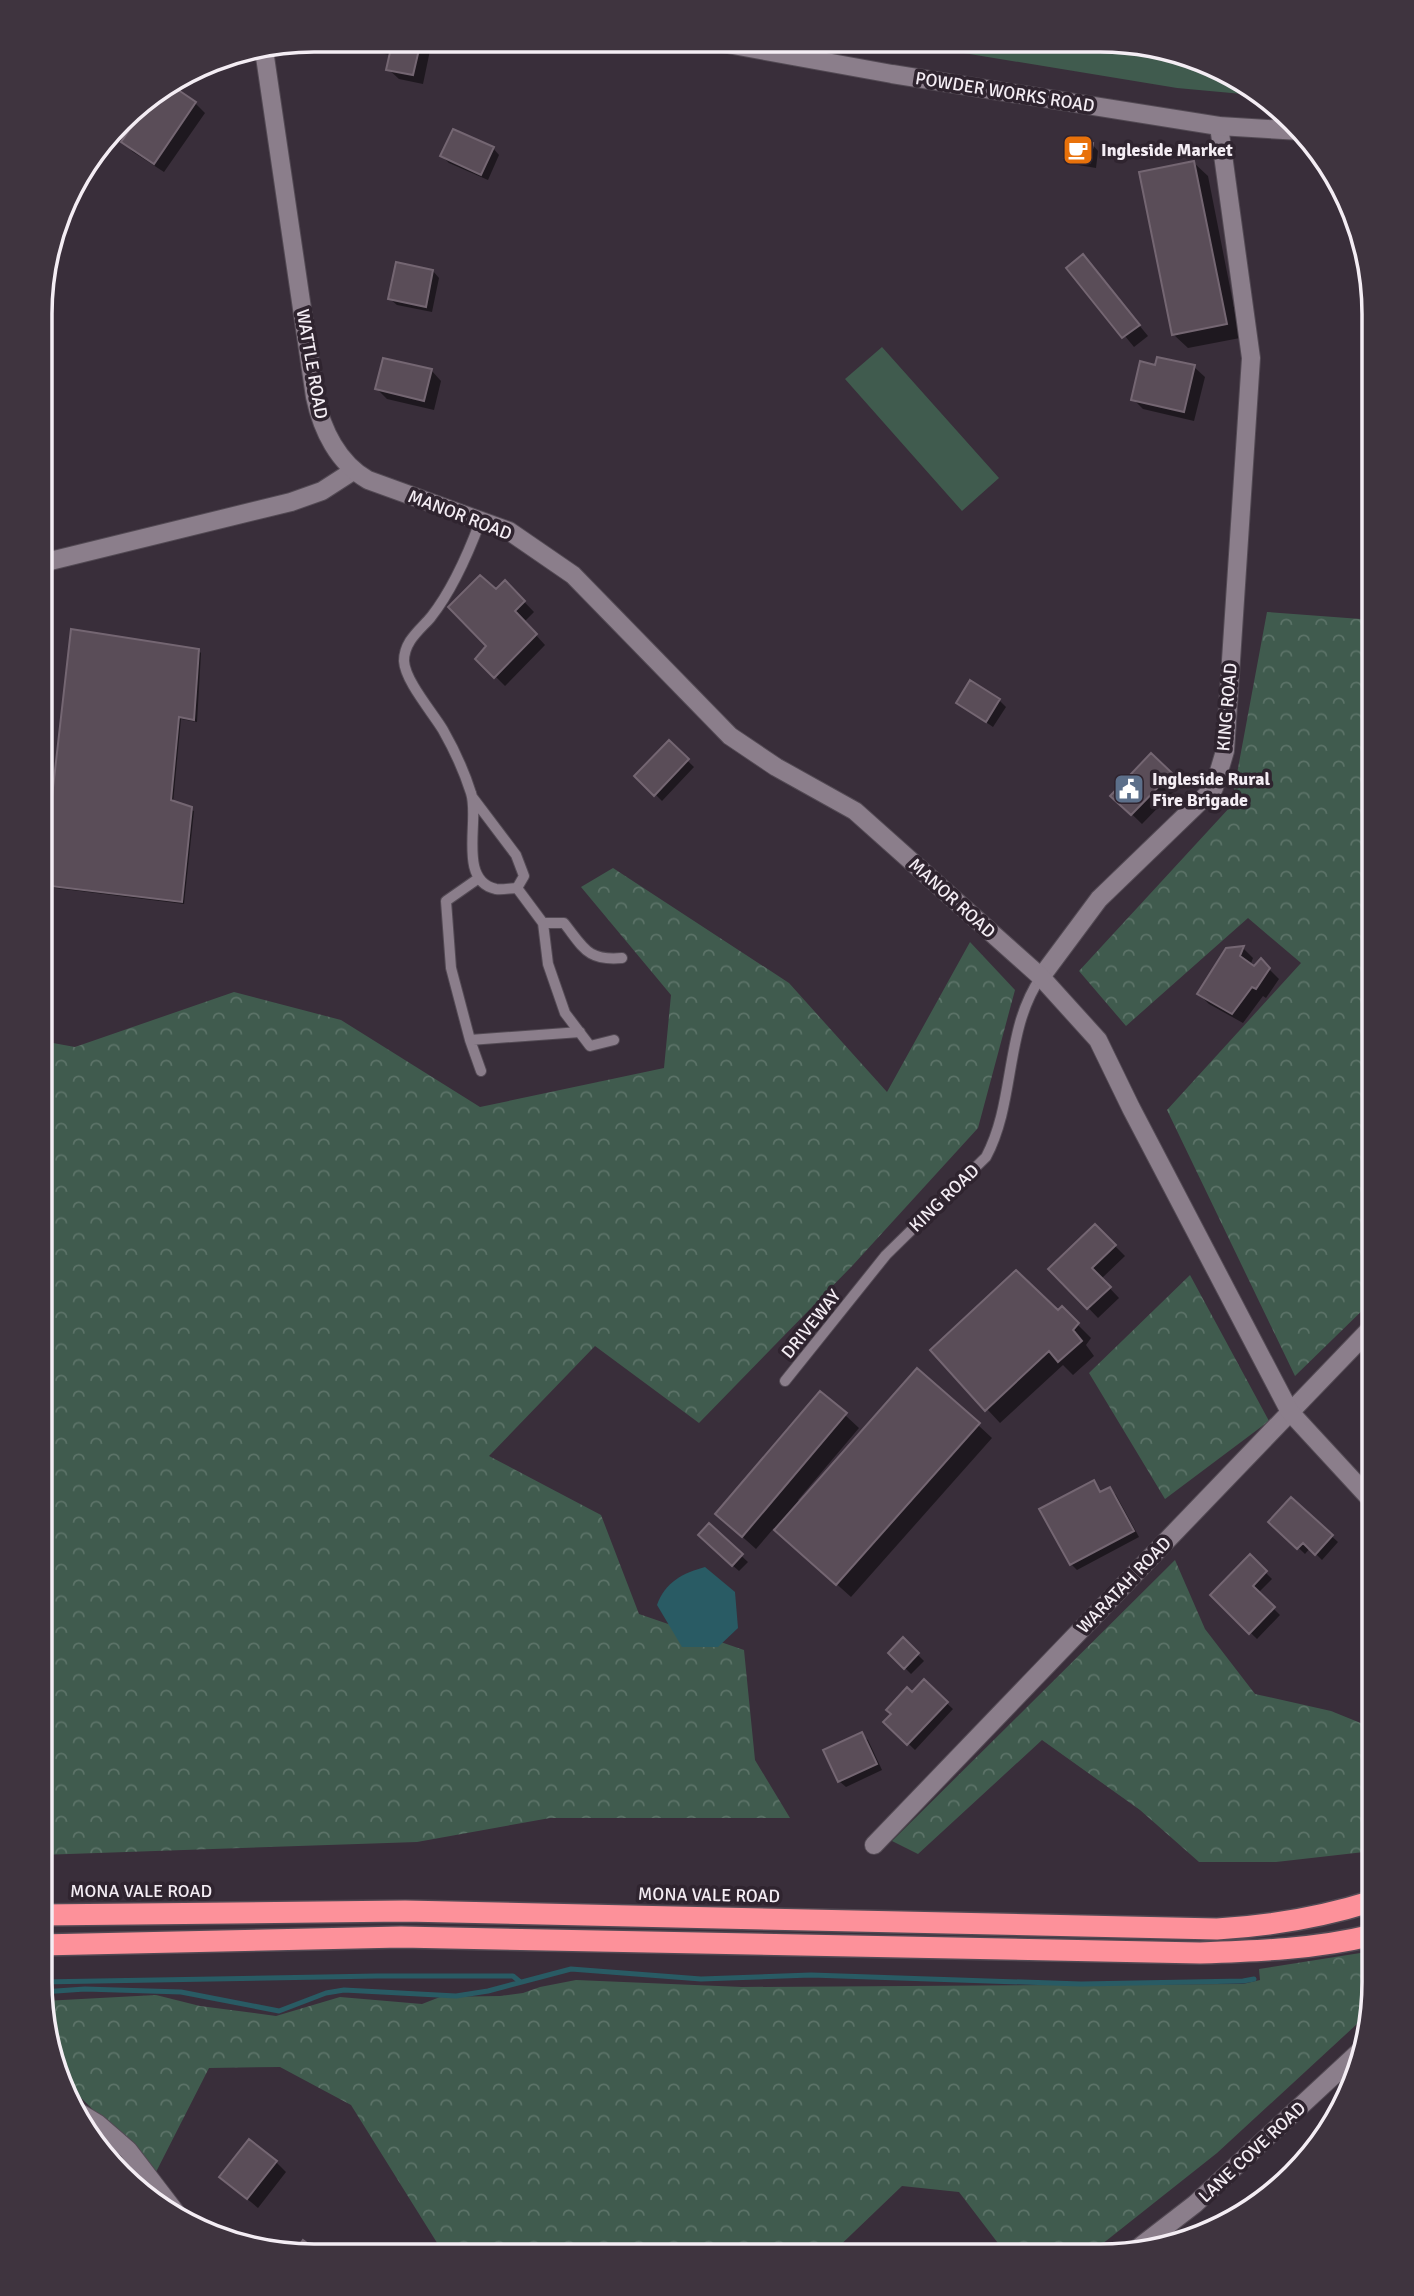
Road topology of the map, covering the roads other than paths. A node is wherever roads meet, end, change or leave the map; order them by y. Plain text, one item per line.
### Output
1 (771, 52) edge
2 (265, 58) edge
3 (1219, 126) junction
4 (1286, 130) edge
5 (353, 471) junction
6 (480, 522) junction
7 (52, 561) edge
8 (473, 798) junction
9 (480, 878) junction
10 (517, 888) junction
11 (543, 923) junction
12 (622, 958) dead end
13 (1041, 977) junction
14 (580, 1032) junction
15 (470, 1040) junction
16 (614, 1040) dead end
17 (481, 1071) dead end
18 (860, 1287) joint
19 (1362, 1337) edge
20 (785, 1381) dead end
21 (1290, 1412) junction
22 (1362, 1490) edge
23 (874, 1845) dead end
24 (1362, 1904) edge
25 (52, 1915) edge
26 (1362, 1937) edge
27 (52, 1945) edge
28 (1349, 2062) edge
29 (94, 2122) edge
30 (161, 2193) edge
31 (1151, 2238) edge

1 - 3 street, POWDER WORKS ROAD
2 - 5 street, WATTLE ROAD
3 - 4 street, POWDER WORKS ROAD
3 - 13 street, KING ROAD
5 - 6 street, MANOR ROAD
5 - 7 street
6 - 8 lane
6 - 13 street, MANOR ROAD
8 - 9 lane
8 - 10 lane
9 - 10 lane
9 - 15 lane
10 - 11 lane
11 - 12 lane
11 - 14 lane
13 - 18 lane, KING ROAD
13 - 21 street, MANOR ROAD
14 - 15 lane
14 - 16 lane
15 - 17 lane
18 - 20 lane, DRIVEWAY
19 - 21 street, WARATAH ROAD
21 - 22 street, MANOR ROAD
21 - 23 street, WARATAH ROAD
24 - 25 highway, MONA VALE ROAD
26 - 27 highway
28 - 31 street, LANE COVE ROAD
29 - 30 street

